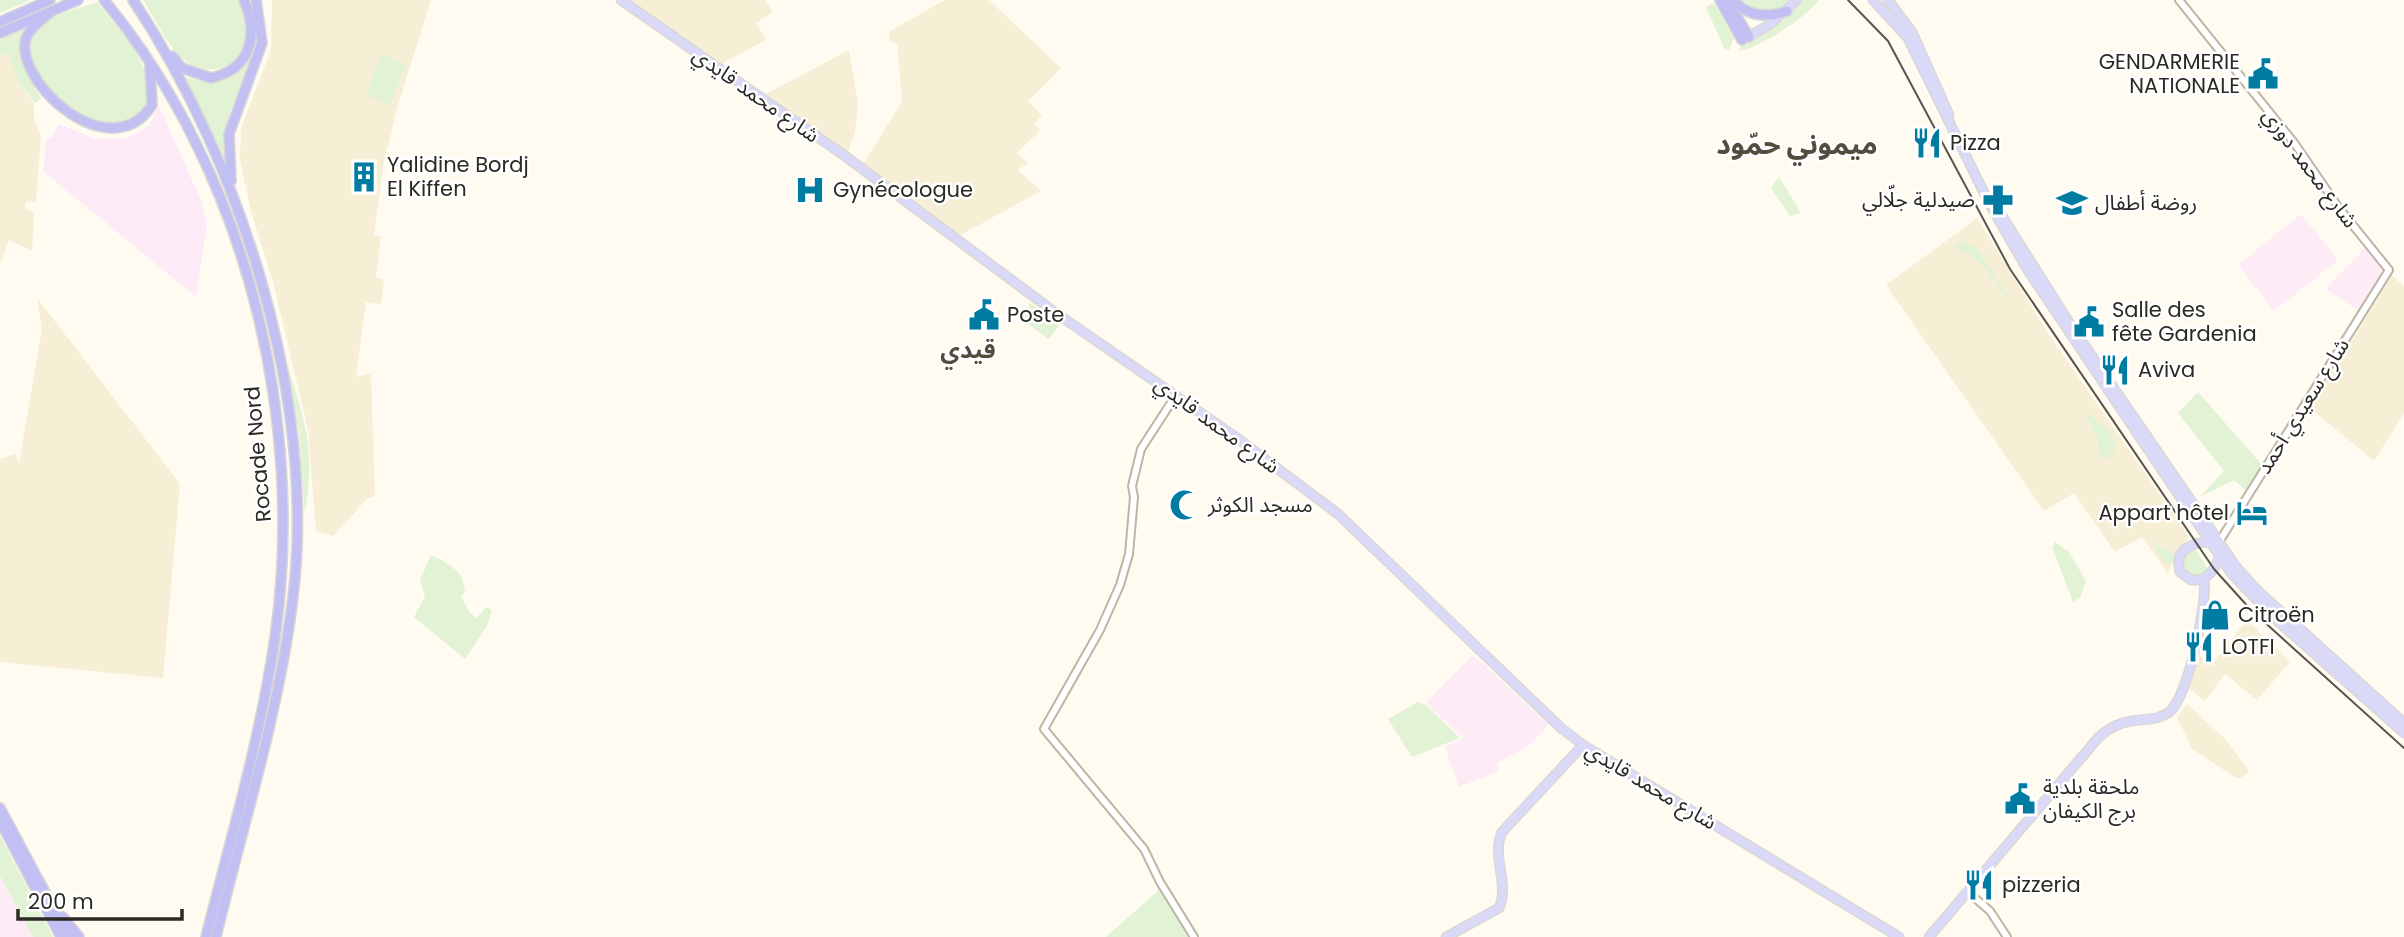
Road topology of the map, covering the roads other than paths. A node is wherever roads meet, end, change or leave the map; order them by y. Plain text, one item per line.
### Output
1 (50, 0) edge
2 (78, 0) edge
3 (104, 0) edge
4 (134, 0) edge
5 (244, 0) edge
6 (256, 0) edge
7 (621, 0) edge
8 (1720, 0) edge
9 (1727, 0) edge
10 (1733, 0) edge
11 (1797, 0) edge
12 (1873, 0) edge
13 (1888, 0) edge
14 (2179, 0) edge
15 (52, 11) junction
16 (1787, 11) junction
17 (3, 20) edge
18 (0, 33) edge
19 (1746, 38) junction
20 (159, 41) junction
21 (149, 62) junction
22 (232, 190) junction
23 (2389, 270) joint
24 (1176, 395) junction
25 (2201, 526) junction
26 (2193, 543) junction
27 (2217, 543) junction
28 (2220, 555) junction
29 (2213, 572) junction
30 (2231, 573) junction
31 (2204, 578) junction
32 (2194, 581) junction
33 (2204, 599) junction
34 (2404, 723) edge
35 (2404, 733) edge
36 (1583, 745) junction
37 (0, 808) edge
38 (0, 821) edge
39 (1968, 892) junction
40 (54, 909) junction
41 (61, 937) edge
42 (69, 937) edge
43 (79, 937) edge
44 (206, 937) edge
45 (216, 937) edge
46 (1194, 937) edge
47 (1446, 937) edge
48 (1899, 937) edge
49 (1929, 937) edge
50 (2007, 937) edge

1 - 17 highway
2 - 15 highway
3 - 21 highway, Rocade Nord
4 - 20 highway, Rocade Nord
5 - 20 highway
6 - 22 highway
7 - 24 main road, شارع محمد قايدي
8 - 19 highway
9 - 19 highway
10 - 16 highway
11 - 16 main road
12 - 25 main road
13 - 27 main road
14 - 23 street, شارع محمد دوزي
15 - 18 highway
15 - 21 highway
16 - 19 main road
20 - 22 highway, Rocade Nord
21 - 44 highway, Rocade Nord
22 - 45 highway, Rocade Nord
23 - 27 street, شارع سعيدي أحمد
24 - 36 main road, شارع محمد قايدي
24 - 46 street
25 - 26 main road
25 - 27 main road
26 - 27 main road
26 - 32 main road
27 - 28 main road
27 - 34 main road
28 - 29 main road
28 - 30 main road
29 - 30 main road
29 - 31 main road
30 - 35 main road
31 - 32 main road
31 - 33 main road
32 - 33 main road
33 - 39 main road
36 - 47 main road
36 - 48 main road, شارع محمد قايدي
37 - 40 highway
38 - 41 highway
39 - 49 main road
39 - 50 street
40 - 42 highway
40 - 43 highway

